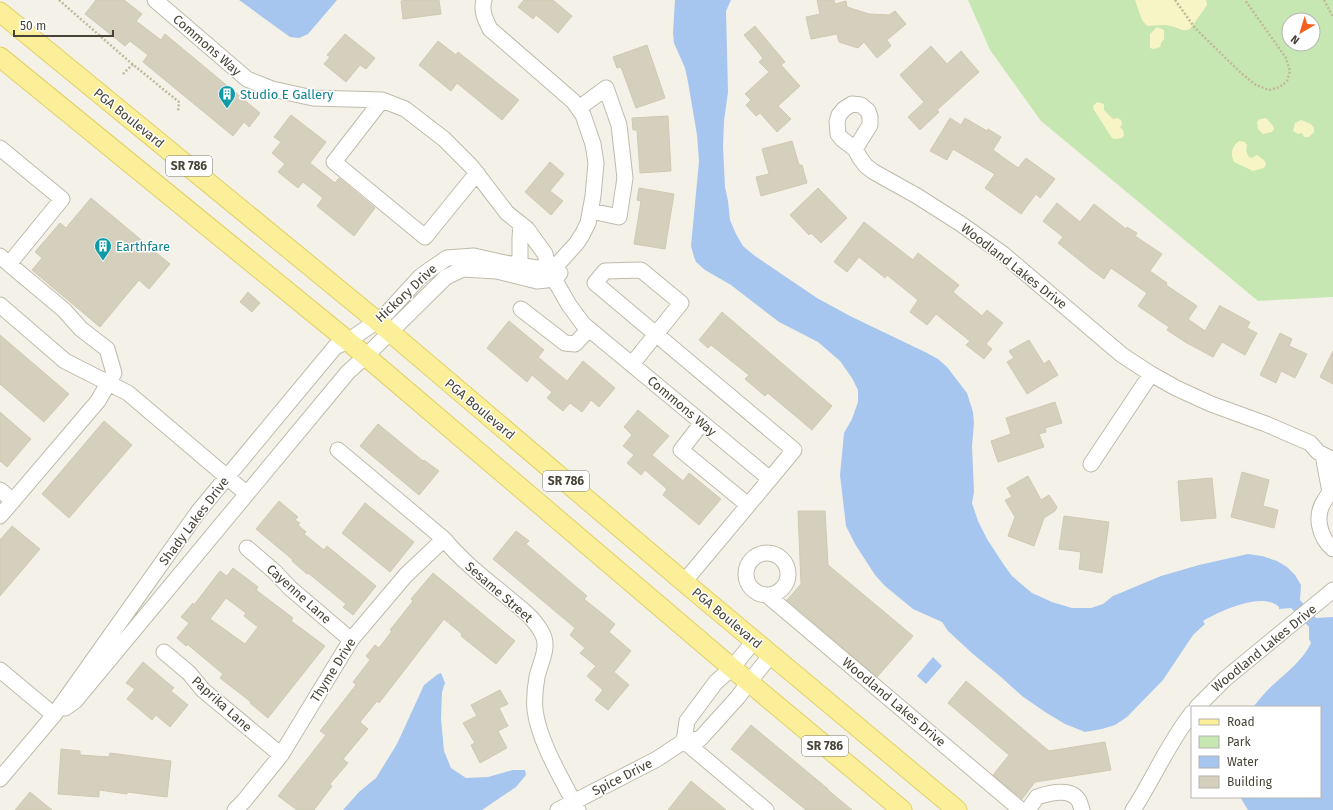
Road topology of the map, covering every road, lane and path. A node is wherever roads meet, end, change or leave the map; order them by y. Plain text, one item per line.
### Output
1 (59, 0) edge
2 (155, 0) edge
3 (484, 0) edge
4 (1174, 0) edge
5 (1245, 0) edge
6 (1324, 0) edge
7 (0, 12) edge
8 (1333, 17) edge
9 (0, 57) edge
10 (133, 64) junction
11 (123, 74) dead end
12 (382, 100) junction
13 (578, 108) junction
14 (178, 112) dead end
15 (0, 148) edge
16 (855, 149) dead end
17 (477, 173) junction
18 (590, 217) junction
19 (521, 224) junction
20 (4, 260) edge
21 (520, 271) junction
22 (552, 274) junction
23 (0, 305) edge
24 (521, 309) dead end
25 (384, 327) junction
26 (589, 329) junction
27 (656, 334) junction
28 (348, 340) junction
29 (366, 356) junction
30 (632, 364) junction
31 (1151, 374) junction
32 (108, 383) junction
33 (702, 423) junction
34 (338, 450) dead end
35 (1328, 458) edge
36 (1091, 464) dead end
37 (227, 476) junction
38 (770, 479) junction
39 (0, 490) edge
40 (1332, 491) edge
41 (247, 494) junction
42 (13, 501) junction
43 (748, 505) junction
44 (0, 516) edge
45 (444, 539) junction
46 (247, 548) dead end
47 (1333, 549) edge
48 (684, 582) junction
49 (1333, 590) edge
50 (768, 595) dead end
51 (351, 640) junction
52 (754, 641) junction
53 (164, 652) dead end
54 (771, 655) junction
55 (732, 668) junction
56 (0, 670) edge
57 (748, 682) junction
58 (1198, 706) edge
59 (1191, 714) edge
60 (54, 715) junction
61 (684, 741) junction
62 (281, 755) junction
63 (0, 779) edge
64 (576, 806) edge
65 (245, 807) edge
66 (558, 810) edge
67 (766, 810) edge
68 (902, 810) edge
69 (957, 810) edge
70 (1021, 810) edge
71 (1028, 810) edge
72 (1082, 810) edge
73 (1134, 810) edge

1 - 10 path
2 - 12 street, Commons Way
3 - 13 street
4 - 5 path
6 - 8 path
7 - 25 main road, PGA Boulevard / SR 786
9 - 28 main road, SR 786
10 - 11 path
10 - 14 path
12 - 17 street, Commons Way
12 - 17 street
13 - 18 street
13 - 18 street
15 - 20 street
16 - 31 street, Woodland Lakes Drive
17 - 19 street, Commons Way
18 - 22 street
19 - 21 street
19 - 22 street, Commons Way
20 - 32 street
21 - 22 street, Hickory Drive
21 - 25 street, Hickory Drive
22 - 26 street, Commons Way
23 - 32 street
24 - 26 street
25 - 28 street, Hickory Drive
25 - 29 street, Hickory Drive
25 - 48 main road, PGA Boulevard / SR 786
26 - 30 street, Commons Way
27 - 27 street
27 - 30 street
27 - 38 street
28 - 29 main road, SR 786
28 - 37 street, Shady Lakes Drive
29 - 41 street, Shady Lakes Drive
29 - 55 main road, SR 786
30 - 33 street, Commons Way
31 - 35 street, Woodland Lakes Drive
31 - 36 street
32 - 37 street
32 - 42 street
33 - 38 street, Commons Way
33 - 43 street
34 - 45 street, Sesame Street
35 - 40 street, Woodland Lakes Drive
37 - 41 street
37 - 60 street, Shady Lakes Drive
38 - 43 street
39 - 42 street
40 - 47 street, Woodland Lakes Drive
41 - 60 street, Shady Lakes Drive
42 - 44 street
43 - 48 street
45 - 51 street, Thyme Drive
45 - 64 street, Sesame Street
46 - 51 street, Cayenne Lane
48 - 52 main road, PGA Boulevard / SR 786
49 - 58 street, Woodland Lakes Drive
50 - 70 street, Woodland Lakes Drive
51 - 62 street, Thyme Drive
52 - 54 main road, PGA Boulevard / SR 786
52 - 55 street
53 - 62 street, Paprika Lane
54 - 57 street, Spice Drive
54 - 69 main road, PGA Boulevard / SR 786
55 - 57 main road, SR 786
55 - 61 street
56 - 60 street
57 - 61 street, Spice Drive
57 - 68 main road, SR 786
59 - 73 street
60 - 63 street, Shady Lakes Drive
61 - 64 street, Spice Drive
61 - 67 street
62 - 65 street, Thyme Drive
64 - 66 street, Spice Drive
71 - 72 street

